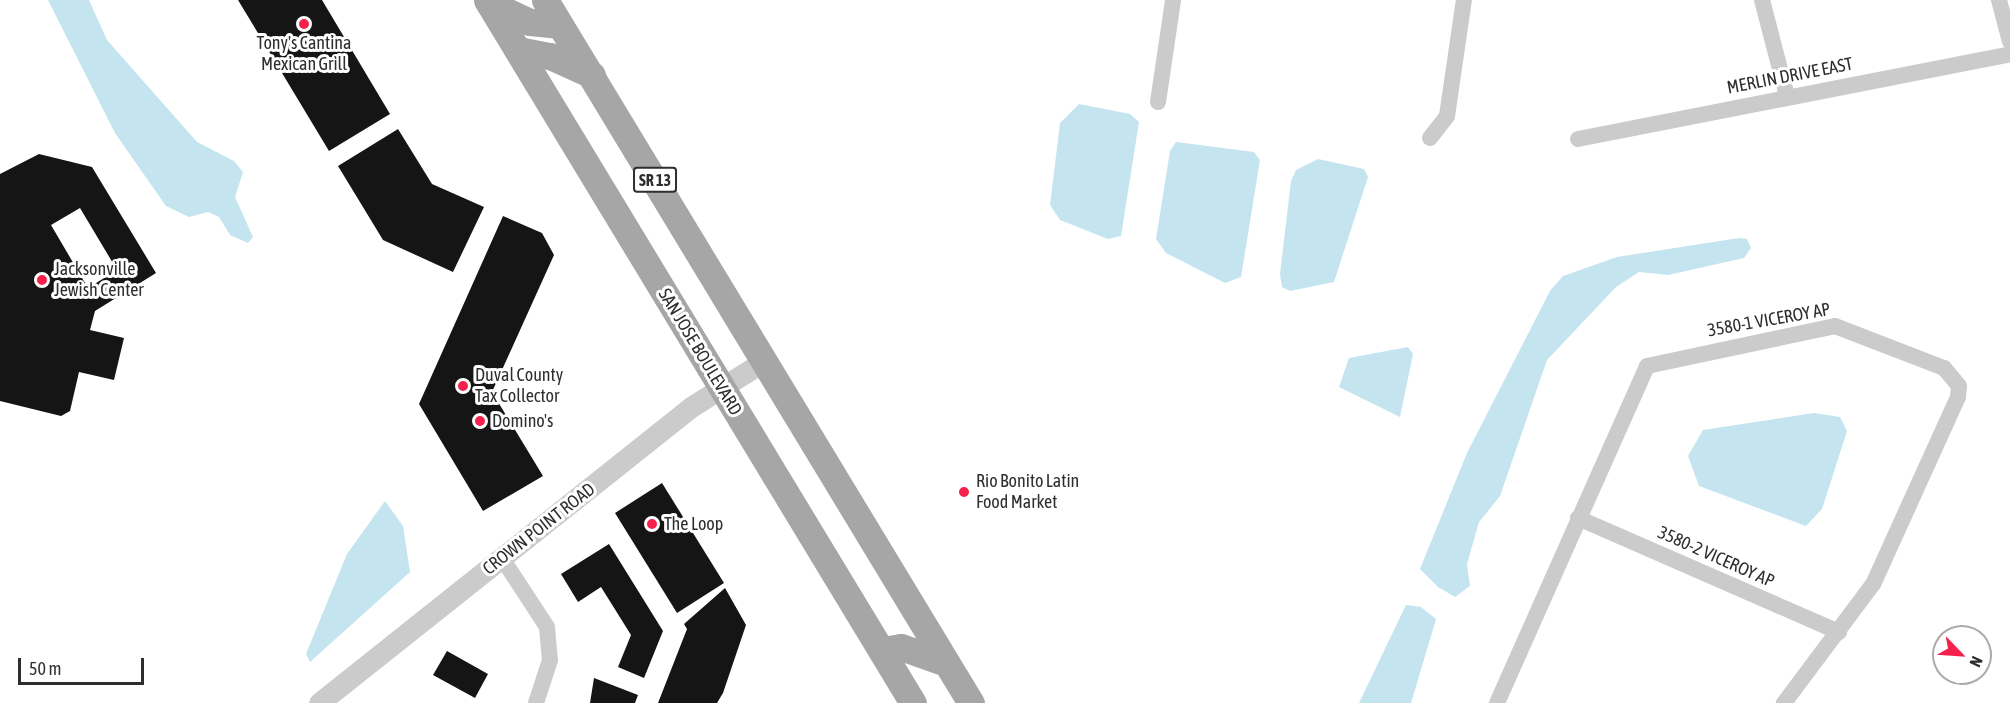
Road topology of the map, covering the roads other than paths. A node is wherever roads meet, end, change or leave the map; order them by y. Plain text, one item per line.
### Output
1 (545, 0) edge
2 (1173, 0) edge
3 (1464, 0) edge
4 (1762, 0) edge
5 (2000, 0) edge
6 (488, 2) edge
7 (560, 25) junction
8 (2010, 42) edge
9 (518, 50) junction
10 (2010, 54) edge
11 (592, 75) junction
12 (1787, 96) junction
13 (1158, 102) dead end
14 (1430, 138) dead end
15 (1578, 139) dead end
16 (764, 361) junction
17 (722, 388) junction
18 (1578, 518) junction
19 (502, 558) junction
20 (1839, 632) junction
21 (882, 650) junction
22 (946, 663) junction
23 (319, 703) edge
24 (536, 703) edge
25 (913, 703) edge
26 (971, 703) edge
27 (1497, 703) edge
28 (1784, 703) edge

1 - 7 main road, SR 13
2 - 13 street
3 - 14 street
4 - 12 street
5 - 8 street
6 - 7 main road
6 - 9 main road, SAN JOSE BOULEVARD / SR 13
7 - 11 main road, SR 13
9 - 11 main road
9 - 17 main road, SAN JOSE BOULEVARD / SR 13
10 - 12 street, MERLIN DRIVE EAST
11 - 16 main road, SR 13
12 - 15 street, MERLIN DRIVE EAST
16 - 17 street, CROWN POINT ROAD
16 - 22 main road, SR 13
17 - 19 street, CROWN POINT ROAD
17 - 21 main road, SAN JOSE BOULEVARD / SR 13
18 - 20 street, 3580-2 VICEROY AP
18 - 20 street, 3580-1 VICEROY AP
18 - 27 street, 3580-1 VICEROY AP
19 - 23 street, CROWN POINT ROAD
19 - 24 street
20 - 28 street, 3580-1 VICEROY AP
21 - 22 main road
21 - 25 main road, SAN JOSE BOULEVARD / SR 13
22 - 26 main road, SR 13

